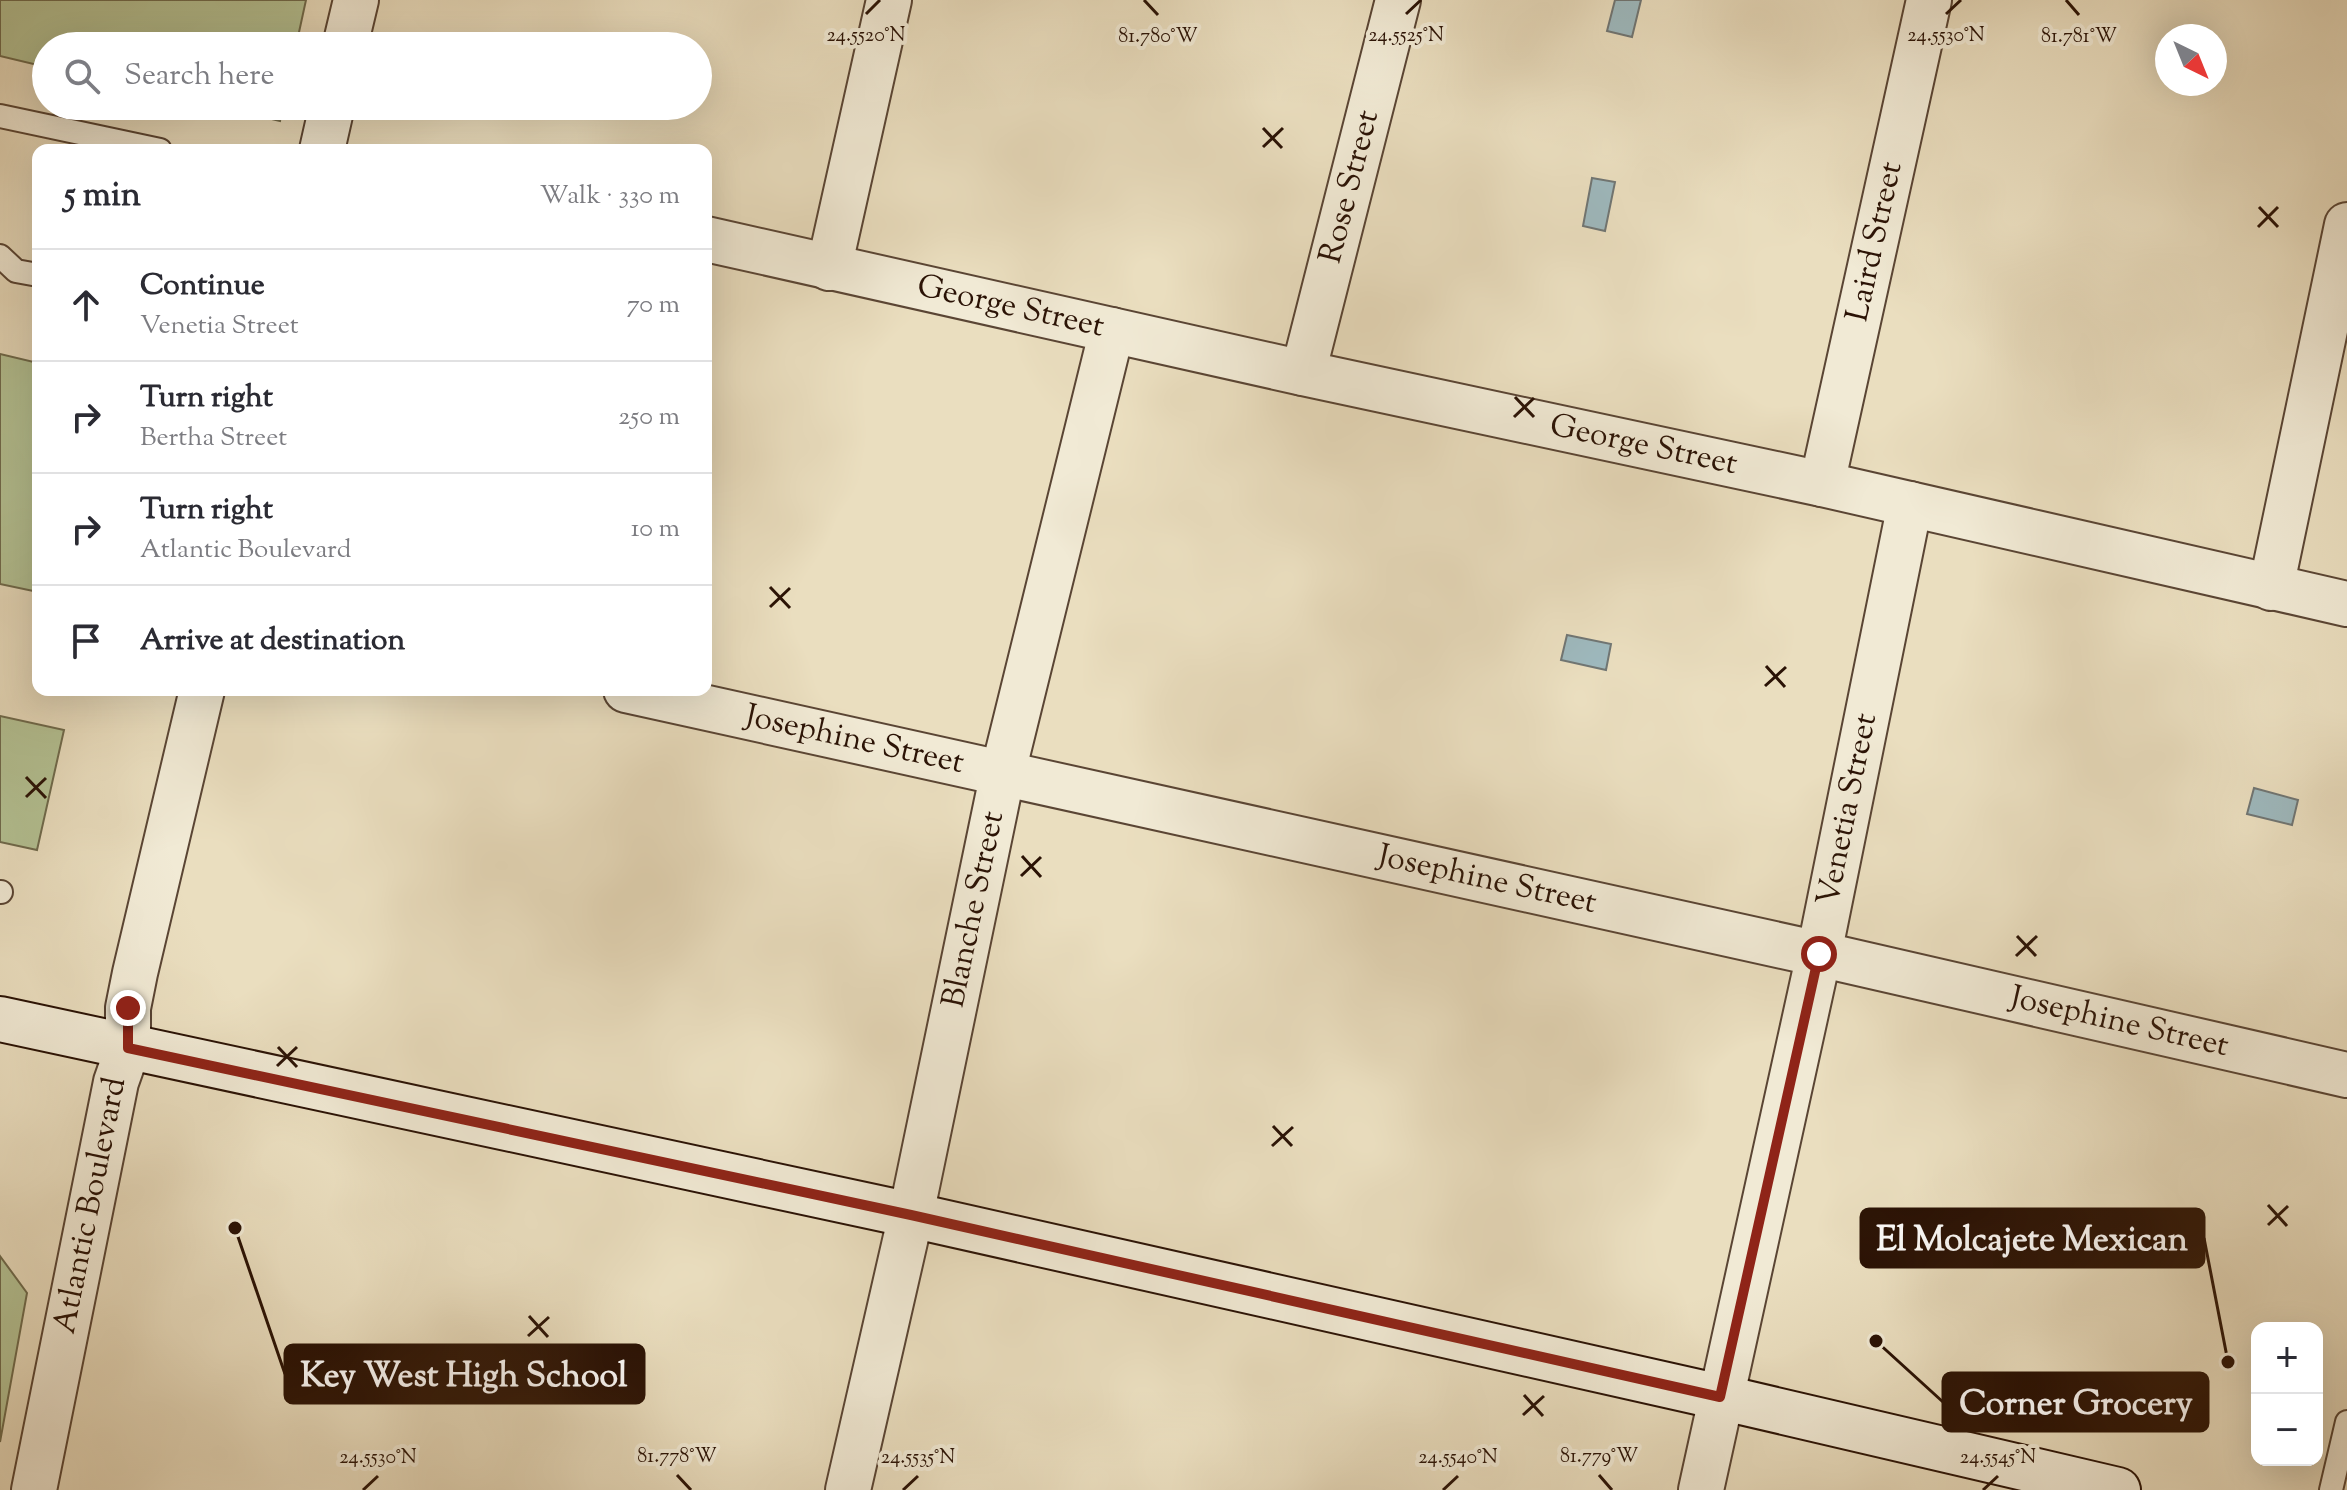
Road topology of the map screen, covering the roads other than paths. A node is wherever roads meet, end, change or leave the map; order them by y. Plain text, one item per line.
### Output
1 (356, 0) edge
2 (889, 0) edge
3 (1398, 0) edge
4 (1929, 0) edge
5 (348, 32) edge
6 (0, 116) edge
7 (329, 120) edge
8 (132, 144) edge
9 (325, 144) edge
10 (2347, 225) edge
11 (712, 240) edge
12 (0, 256) edge
13 (829, 268) junction
14 (32, 274) edge
15 (1112, 330) junction
16 (1303, 373) junction
17 (1822, 484) junction
18 (1910, 504) junction
19 (2271, 588) junction
20 (2347, 604) edge
21 (201, 696) edge
22 (654, 696) edge
23 (1003, 772) junction
24 (1819, 954) junction
25 (0, 1019) edge
26 (128, 1048) junction
27 (2347, 1075) edge
28 (911, 1215) junction
29 (1720, 1397) junction
30 (2347, 1422) edge
31 (34, 1490) edge
32 (848, 1490) edge
33 (1701, 1490) edge
34 (2118, 1490) edge
35 (2331, 1490) edge

1 - 5 street
2 - 13 street
3 - 16 street, Rose Street
4 - 17 street, Laird Street
6 - 8 lane
7 - 9 street
10 - 19 street
11 - 13 street, George Street
12 - 14 lane
13 - 15 street, George Street
15 - 16 street, George Street
15 - 23 street, Blanche Street
16 - 17 street, George Street
17 - 18 street, George Street
18 - 19 street, George Street
18 - 24 street, Venetia Street
19 - 20 street, George Street
21 - 26 street, Atlantic Boulevard
22 - 23 street, Josephine Street
23 - 24 street, Josephine Street
23 - 28 street, Blanche Street
24 - 27 street, Josephine Street
24 - 29 street, Venetia Street
25 - 26 street
26 - 28 street
26 - 31 street, Atlantic Boulevard
28 - 29 street
28 - 32 street, Blanche Street
29 - 33 street, Venetia Street
29 - 34 street
30 - 35 lane

